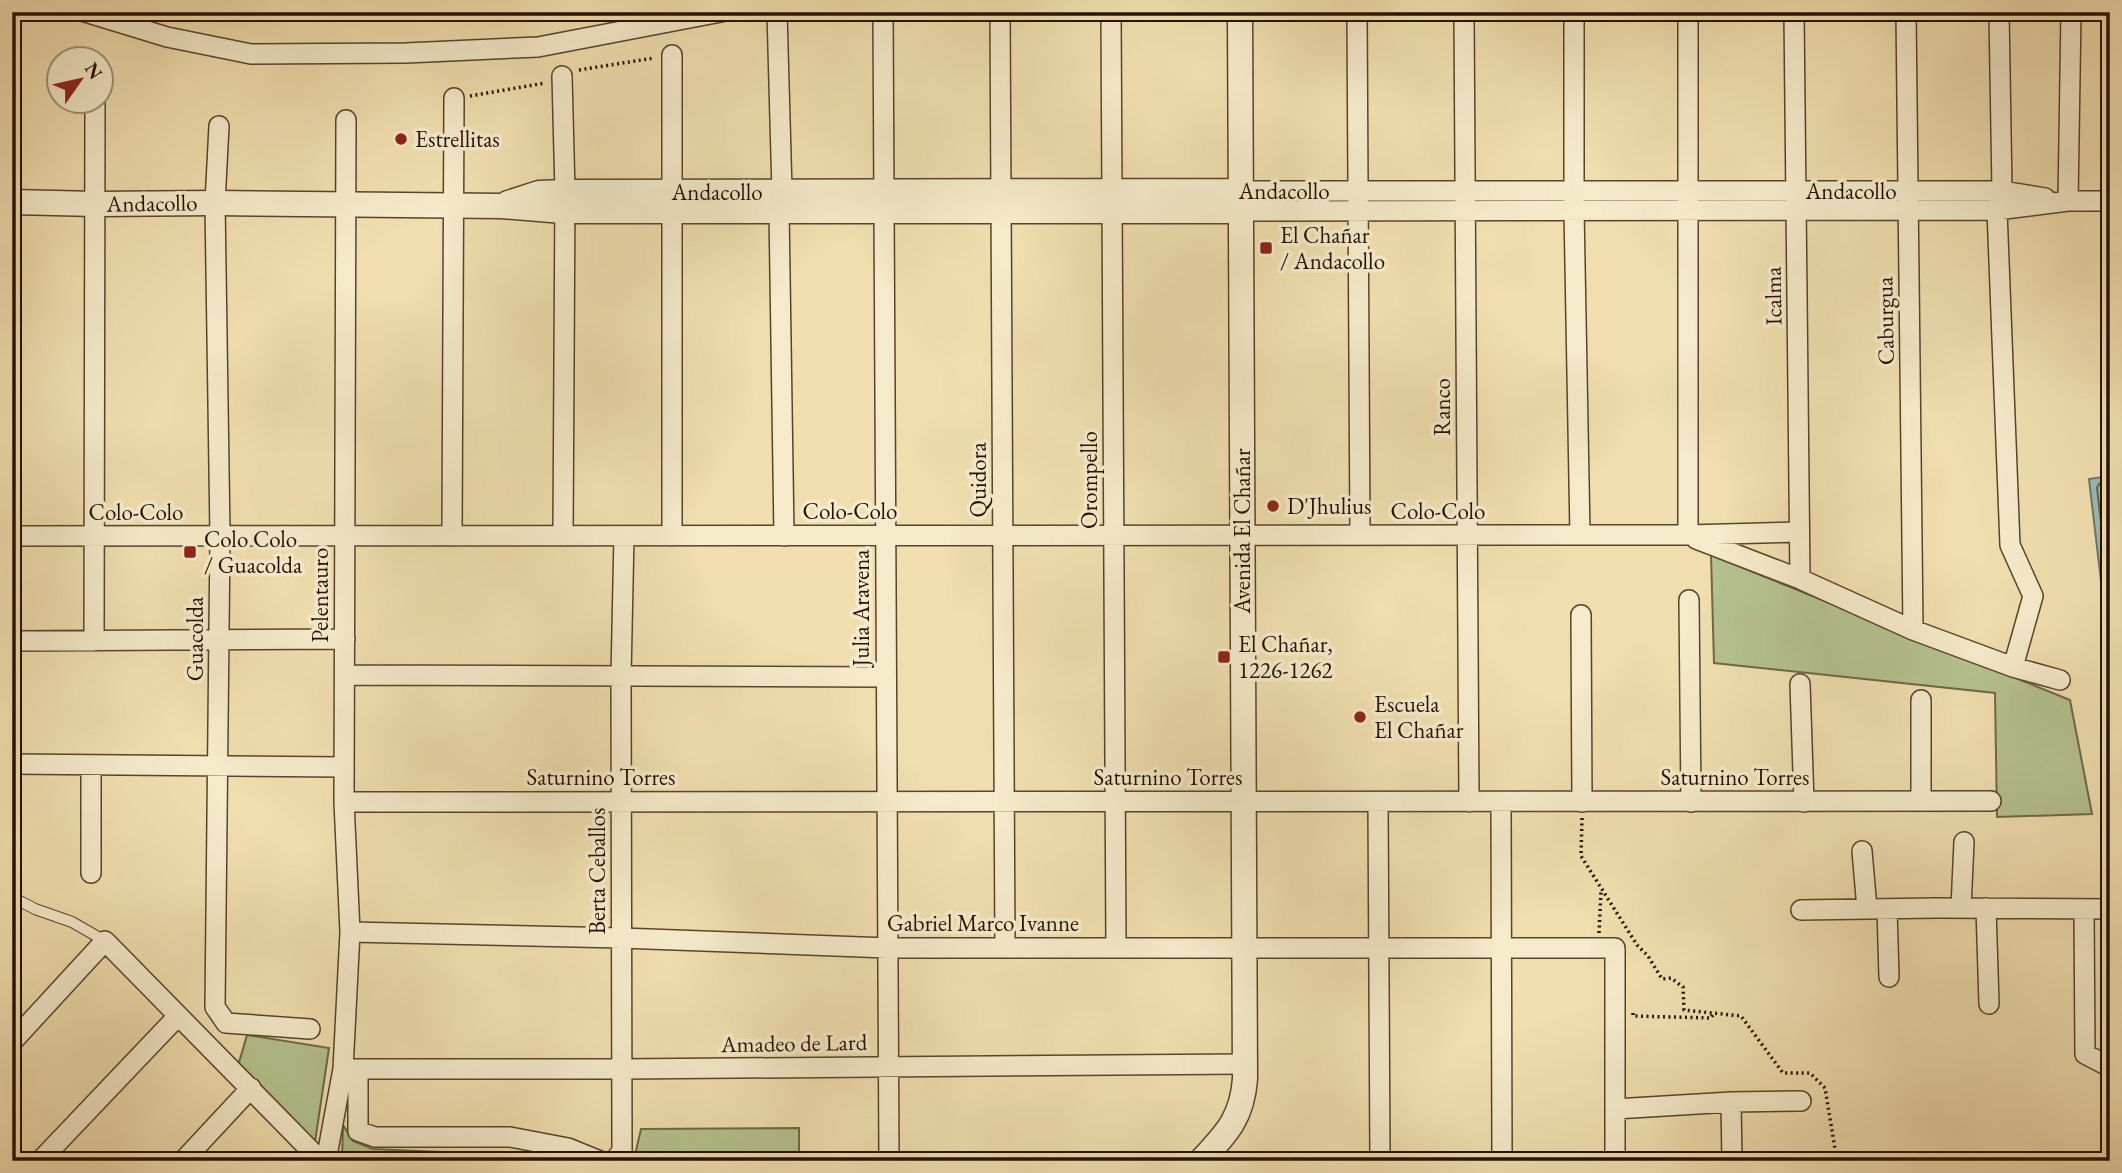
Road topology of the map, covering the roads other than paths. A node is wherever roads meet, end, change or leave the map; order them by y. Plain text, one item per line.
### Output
1 (85, 12) edge
2 (722, 12) edge
3 (777, 12) edge
4 (883, 12) edge
5 (1000, 12) edge
6 (1111, 12) edge
7 (1240, 12) edge
8 (1357, 12) edge
9 (1464, 12) edge
10 (1574, 12) edge
11 (1688, 12) edge
12 (1794, 12) edge
13 (1906, 12) edge
14 (1999, 12) edge
15 (2070, 12) edge
16 (672, 55) dead end
17 (562, 76) dead end
18 (454, 98) dead end
19 (96, 116) edge
20 (346, 120) dead end
21 (219, 127) dead end
22 (564, 201) junction
23 (671, 201) junction
24 (781, 201) junction
25 (884, 201) junction
26 (1001, 201) junction
27 (1112, 201) junction
28 (1241, 201) junction
29 (1358, 201) junction
30 (1465, 201) junction
31 (1574, 201) junction
32 (1689, 201) junction
33 (1796, 201) junction
34 (1909, 201) junction
35 (1999, 201) junction
36 (2068, 201) junction
37 (2110, 201) edge
38 (12, 202) edge
39 (215, 203) junction
40 (96, 204) junction
41 (346, 204) junction
42 (455, 205) junction
43 (1799, 532) junction
44 (1580, 535) junction
45 (12, 536) edge
46 (96, 536) junction
47 (220, 536) junction
48 (345, 536) junction
49 (452, 536) junction
50 (563, 536) junction
51 (624, 536) junction
52 (672, 536) junction
53 (784, 536) junction
54 (886, 536) junction
55 (1003, 536) junction
56 (1114, 536) junction
57 (1242, 536) junction
58 (1360, 536) junction
59 (1467, 536) junction
60 (1688, 536) junction
61 (1800, 579) junction
62 (1689, 600) dead end
63 (1581, 615) dead end
64 (1913, 630) junction
65 (345, 639) junction
66 (219, 640) junction
67 (94, 641) junction
68 (12, 642) edge
69 (2012, 667) junction
70 (345, 675) junction
71 (621, 676) junction
72 (886, 677) junction
73 (2060, 680) dead end
74 (1800, 684) dead end
75 (1920, 700) dead end
76 (12, 764) edge
77 (91, 765) junction
78 (218, 766) junction
79 (344, 767) junction
80 (1921, 801) junction
81 (1991, 801) dead end
82 (344, 802) junction
83 (621, 802) junction
84 (887, 802) junction
85 (1004, 802) junction
86 (1115, 802) junction
87 (1243, 802) junction
88 (1378, 802) junction
89 (1469, 802) junction
90 (1500, 802) junction
91 (1582, 802) junction
92 (1691, 802) junction
93 (1804, 802) junction
94 (1964, 842) dead end
95 (1862, 850) dead end
96 (91, 873) dead end
97 (12, 897) edge
98 (1961, 908) junction
99 (1986, 908) junction
100 (1877, 909) junction
101 (2084, 909) junction
102 (2110, 909) edge
103 (1801, 910) dead end
104 (350, 932) junction
105 (621, 938) junction
106 (106, 941) junction
107 (888, 948) junction
108 (1005, 948) junction
109 (1116, 948) junction
110 (1244, 948) junction
111 (1379, 948) junction
112 (1502, 948) junction
113 (1889, 977) dead end
114 (1989, 1004) dead end
115 (178, 1016) junction
116 (310, 1029) dead end
117 (12, 1042) edge
118 (1245, 1064) junction
119 (888, 1067) junction
120 (2110, 1067) edge
121 (351, 1069) junction
122 (622, 1069) junction
123 (251, 1088) junction
124 (1801, 1101) dead end
125 (1731, 1102) junction
126 (1615, 1109) junction
127 (40, 1161) edge
128 (183, 1161) edge
129 (324, 1161) edge
130 (600, 1161) edge
131 (614, 1161) edge
132 (889, 1161) edge
133 (1202, 1161) edge
134 (1380, 1161) edge
135 (1503, 1161) edge
136 (1615, 1161) edge
137 (1732, 1161) edge

1 - 2 street
3 - 24 street
4 - 25 street, Julia Aravena
5 - 26 street, Quidora
6 - 27 street, Orompello
7 - 28 street, Avenida El Chañar
8 - 29 street
9 - 30 street, Ranco
10 - 31 street
11 - 32 street
12 - 33 street, Icalma
13 - 34 street, Caburgua
14 - 35 street
15 - 36 street
16 - 23 street
17 - 22 street
18 - 42 street
19 - 40 street
20 - 41 street, Pelentauro
21 - 39 street, Guacolda
22 - 23 street, Andacollo
22 - 42 street, Andacollo
22 - 50 street
23 - 24 street, Andacollo
23 - 52 street
24 - 25 street, Andacollo
24 - 53 street
25 - 26 street, Andacollo
25 - 54 street, Julia Aravena
26 - 27 street, Andacollo
26 - 55 street, Quidora
27 - 28 street, Andacollo
27 - 56 street, Orompello
28 - 29 street, Andacollo
28 - 57 street, Avenida El Chañar
29 - 30 street, Andacollo
29 - 58 street
30 - 31 street, Andacollo
30 - 59 street, Ranco
31 - 32 street, Andacollo
31 - 44 street
32 - 33 street, Andacollo
32 - 60 street
33 - 34 street, Andacollo
33 - 43 street, Icalma
34 - 35 street, Andacollo
34 - 64 street, Caburgua
35 - 36 street, Andacollo
35 - 69 street
36 - 37 street, Andacollo
38 - 40 street, Andacollo
39 - 40 street, Andacollo
39 - 41 street, Andacollo
39 - 47 street, Guacolda
40 - 46 street
41 - 42 street, Andacollo
41 - 48 street, Pelentauro
42 - 49 street
43 - 60 street, Colo-Colo
43 - 61 street, Icalma
44 - 59 street, Colo-Colo
44 - 60 street, Colo-Colo
45 - 46 street, Colo-Colo
46 - 47 street, Colo-Colo
46 - 67 street
47 - 48 street, Colo-Colo
47 - 66 street, Guacolda
48 - 49 street, Colo-Colo
48 - 65 street, Pelentauro
49 - 50 street, Colo-Colo
50 - 51 street, Colo-Colo
51 - 52 street, Colo-Colo
51 - 71 street, Berta Ceballos
52 - 53 street, Colo-Colo
53 - 54 street, Colo-Colo
54 - 55 street, Colo-Colo
54 - 72 street, Julia Aravena
55 - 56 street, Colo-Colo
55 - 85 street, Quidora
56 - 57 street, Colo-Colo
56 - 86 street, Orompello
57 - 58 street, Colo-Colo
57 - 87 street, Avenida El Chañar
58 - 59 street, Colo-Colo
59 - 89 street, Ranco
60 - 61 street, Colo-Colo
61 - 64 street, Colo-Colo
62 - 92 street
63 - 91 street
64 - 69 street, Colo-Colo
65 - 66 street
65 - 70 street, Pelentauro
66 - 67 street
66 - 78 street, Guacolda
67 - 68 street
69 - 73 street, Colo-Colo
70 - 71 street
70 - 79 street, Pelentauro
71 - 72 street
71 - 83 street, Berta Ceballos
72 - 84 street, Julia Aravena
74 - 93 street
75 - 80 street
76 - 77 street
77 - 78 street
77 - 96 street
78 - 79 street
78 - 116 street, Guacolda
79 - 82 street, Pelentauro
80 - 81 street, Saturnino Torres
80 - 93 street, Saturnino Torres
82 - 83 street, Saturnino Torres
82 - 104 street, Pelentauro
83 - 84 street, Saturnino Torres
83 - 105 street, Berta Ceballos
84 - 85 street, Saturnino Torres
84 - 107 street, Julia Aravena
85 - 86 street, Saturnino Torres
85 - 108 street, Quidora
86 - 87 street, Saturnino Torres
86 - 109 street, Orompello
87 - 88 street, Saturnino Torres
87 - 110 street, Avenida El Chañar
88 - 89 street, Saturnino Torres
88 - 111 street
89 - 90 street, Saturnino Torres
90 - 91 street, Saturnino Torres
90 - 112 street
91 - 92 street, Saturnino Torres
92 - 93 street, Saturnino Torres
94 - 98 street
95 - 100 street
97 - 106 lane
98 - 99 street
98 - 100 street
99 - 101 street
99 - 114 street
100 - 103 street
100 - 113 street
101 - 102 street
101 - 120 street
104 - 105 street, Gabriel Marco Ivanne
104 - 121 street, Pelentauro
105 - 107 street, Gabriel Marco Ivanne
105 - 122 street, Berta Ceballos
106 - 115 street
106 - 117 street
107 - 108 street, Gabriel Marco Ivanne
107 - 119 street, Julia Aravena
108 - 109 street, Gabriel Marco Ivanne
109 - 110 street, Gabriel Marco Ivanne
110 - 111 street, Gabriel Marco Ivanne
110 - 118 street, Avenida El Chañar
111 - 112 street, Gabriel Marco Ivanne
111 - 134 street
112 - 126 street, Gabriel Marco Ivanne
112 - 135 street
115 - 123 street
115 - 127 street
118 - 119 street, Amadeo de Lard
118 - 133 street, Avenida El Chañar
119 - 122 street, Amadeo de Lard
119 - 132 street, Julia Aravena
121 - 122 street, Amadeo de Lard
121 - 129 street
121 - 130 street
122 - 131 street, Berta Ceballos
123 - 128 street
123 - 129 street
124 - 125 street
125 - 126 street
125 - 137 street
126 - 136 street

